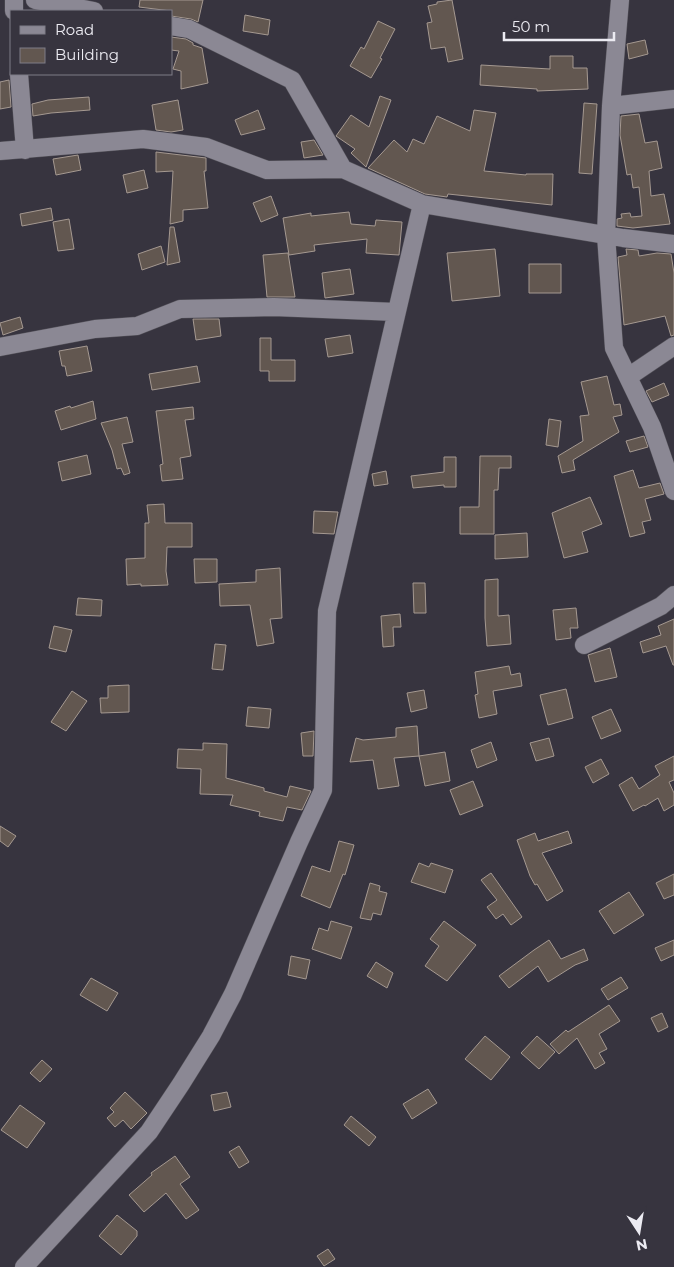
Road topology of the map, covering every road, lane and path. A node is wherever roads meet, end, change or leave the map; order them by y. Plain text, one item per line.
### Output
1 (34, 0) edge
2 (620, 0) edge
3 (89, 10) edge
4 (172, 26) edge
5 (19, 75) edge
6 (674, 100) edge
7 (611, 106) junction
8 (26, 150) junction
9 (0, 151) edge
10 (343, 169) junction
11 (422, 204) junction
12 (606, 235) junction
13 (674, 244) edge
14 (396, 312) junction
15 (674, 346) edge
16 (0, 347) edge
17 (628, 377) junction
18 (674, 491) edge
19 (674, 595) edge
20 (584, 645) dead end
21 (24, 1267) edge

1 - 3 street
2 - 7 street
4 - 10 street
5 - 8 street
6 - 7 street
7 - 12 street
8 - 9 street
8 - 10 street
10 - 11 street
11 - 12 street
11 - 14 street
12 - 13 street
12 - 17 street
14 - 16 street
14 - 21 street
15 - 17 street
17 - 18 street
19 - 20 street

